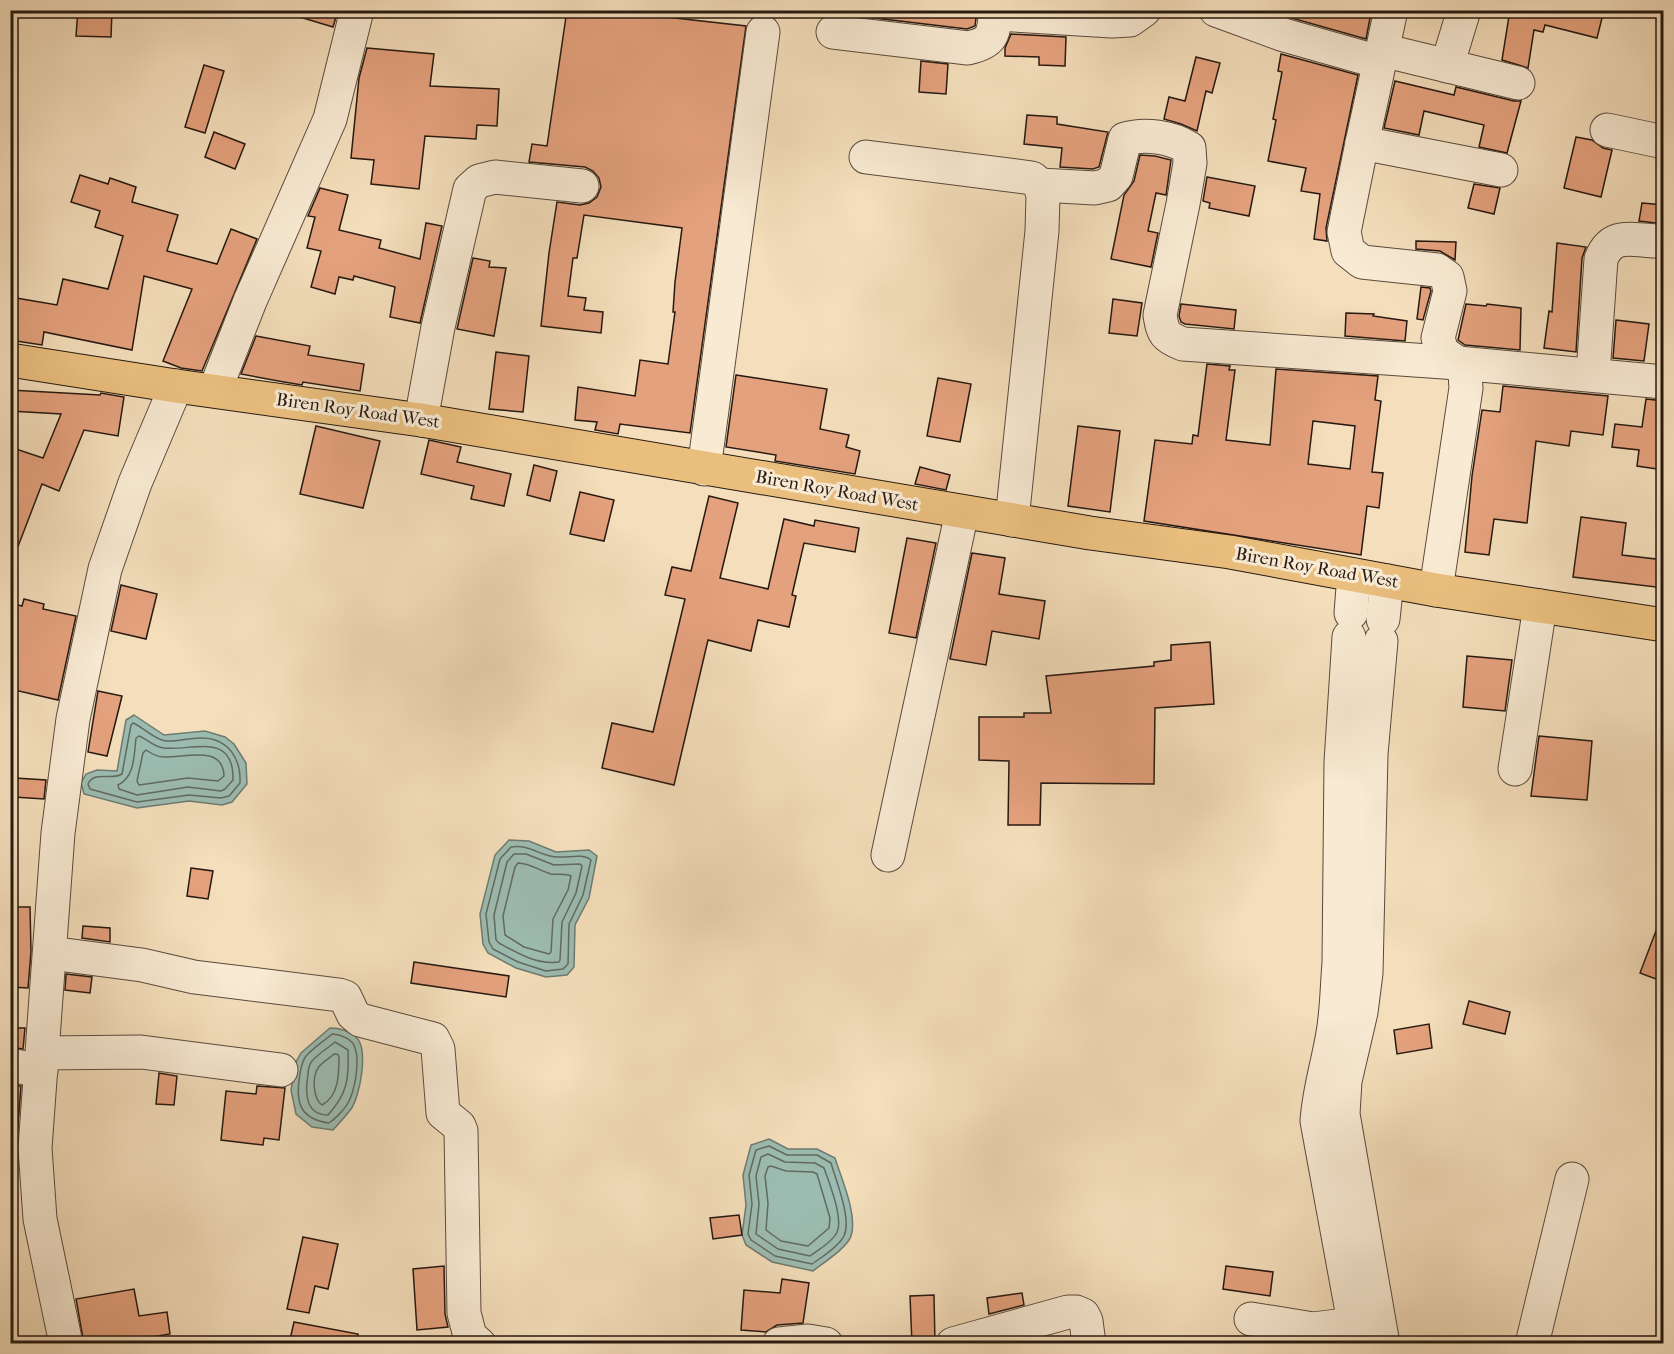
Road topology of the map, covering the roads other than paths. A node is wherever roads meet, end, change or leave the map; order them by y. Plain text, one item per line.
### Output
1 (357, 10) edge
2 (1144, 10) edge
3 (1216, 10) edge
4 (1391, 10) edge
5 (1464, 10) edge
6 (996, 12) edge
7 (763, 32) dead end
8 (833, 32) dead end
9 (1380, 56) junction
10 (1447, 66) junction
11 (1518, 83) dead end
12 (1607, 130) dead end
13 (1664, 142) edge
14 (1362, 143) junction
15 (866, 157) dead end
16 (1501, 170) dead end
17 (1040, 185) junction
18 (582, 186) dead end
19 (1656, 241) dead end
20 (10, 360) edge
21 (1458, 363) junction
22 (1593, 374) junction
23 (1664, 382) edge
24 (176, 386) junction
25 (214, 390) junction
26 (421, 420) junction
27 (704, 469) junction
28 (962, 512) junction
29 (1012, 520) junction
30 (1354, 575) junction
31 (1387, 581) junction
32 (1436, 590) junction
33 (1540, 606) junction
34 (1664, 625) edge
35 (1366, 628) junction
36 (1515, 769) dead end
37 (888, 855) dead end
38 (50, 953) junction
39 (31, 1063) edge
40 (281, 1070) dead end
41 (1572, 1179) dead end
42 (1251, 1319) dead end
43 (1356, 1334) edge
44 (66, 1344) edge
45 (479, 1344) edge
46 (779, 1344) edge
47 (826, 1344) edge
48 (952, 1344) edge
49 (1089, 1344) edge
50 (1383, 1344) edge
51 (1533, 1344) edge

1 - 25 street
2 - 6 street
3 - 9 street
4 - 9 street
5 - 10 street
6 - 8 street
7 - 27 street
9 - 10 street
9 - 14 street
10 - 11 street
12 - 13 street
14 - 16 street
14 - 21 street
15 - 17 street
17 - 21 street
17 - 29 street
18 - 26 street
19 - 22 street
20 - 24 main road, Biren Roy Road West
21 - 22 street
21 - 32 street
22 - 23 street
24 - 25 main road, Biren Roy Road West
24 - 38 street
25 - 26 main road, Biren Roy Road West
26 - 27 main road, Biren Roy Road West
27 - 28 main road, Biren Roy Road West
28 - 29 main road, Biren Roy Road West
28 - 37 street
29 - 30 main road, Biren Roy Road West
30 - 31 main road, Biren Roy Road West
30 - 35 street
31 - 32 main road, Biren Roy Road West
31 - 35 street
32 - 33 main road, Biren Roy Road West
33 - 34 main road, Biren Roy Road West
33 - 36 street
35 - 43 street
35 - 50 street
38 - 39 street
38 - 45 street
39 - 40 street
39 - 44 street
41 - 51 street
42 - 43 street
46 - 47 street
48 - 49 street

